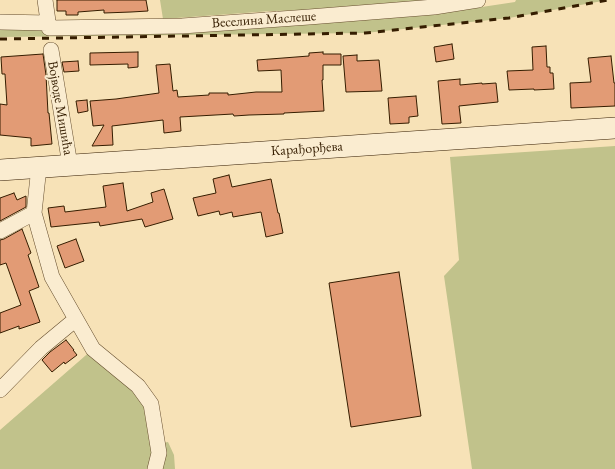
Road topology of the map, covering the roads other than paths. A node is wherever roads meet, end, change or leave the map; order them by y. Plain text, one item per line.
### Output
1 (45, 0) edge
2 (478, 0) edge
3 (0, 22) edge
4 (49, 26) junction
5 (50, 50) dead end
6 (615, 128) edge
7 (70, 165) junction
8 (39, 167) junction
9 (0, 170) edge
10 (34, 213) junction
11 (0, 231) edge
12 (76, 319) junction
13 (0, 390) edge
14 (155, 469) edge

1 - 4 street
2 - 4 street, Веселина Маслеше
3 - 4 street, Веселина Маслеше
5 - 7 street, Војводе Мишића
6 - 7 street, Карађорђева
7 - 8 street, Карађорђева
8 - 9 street, Карађорђева
8 - 10 street
10 - 11 street
10 - 12 street
12 - 13 street
12 - 14 street

